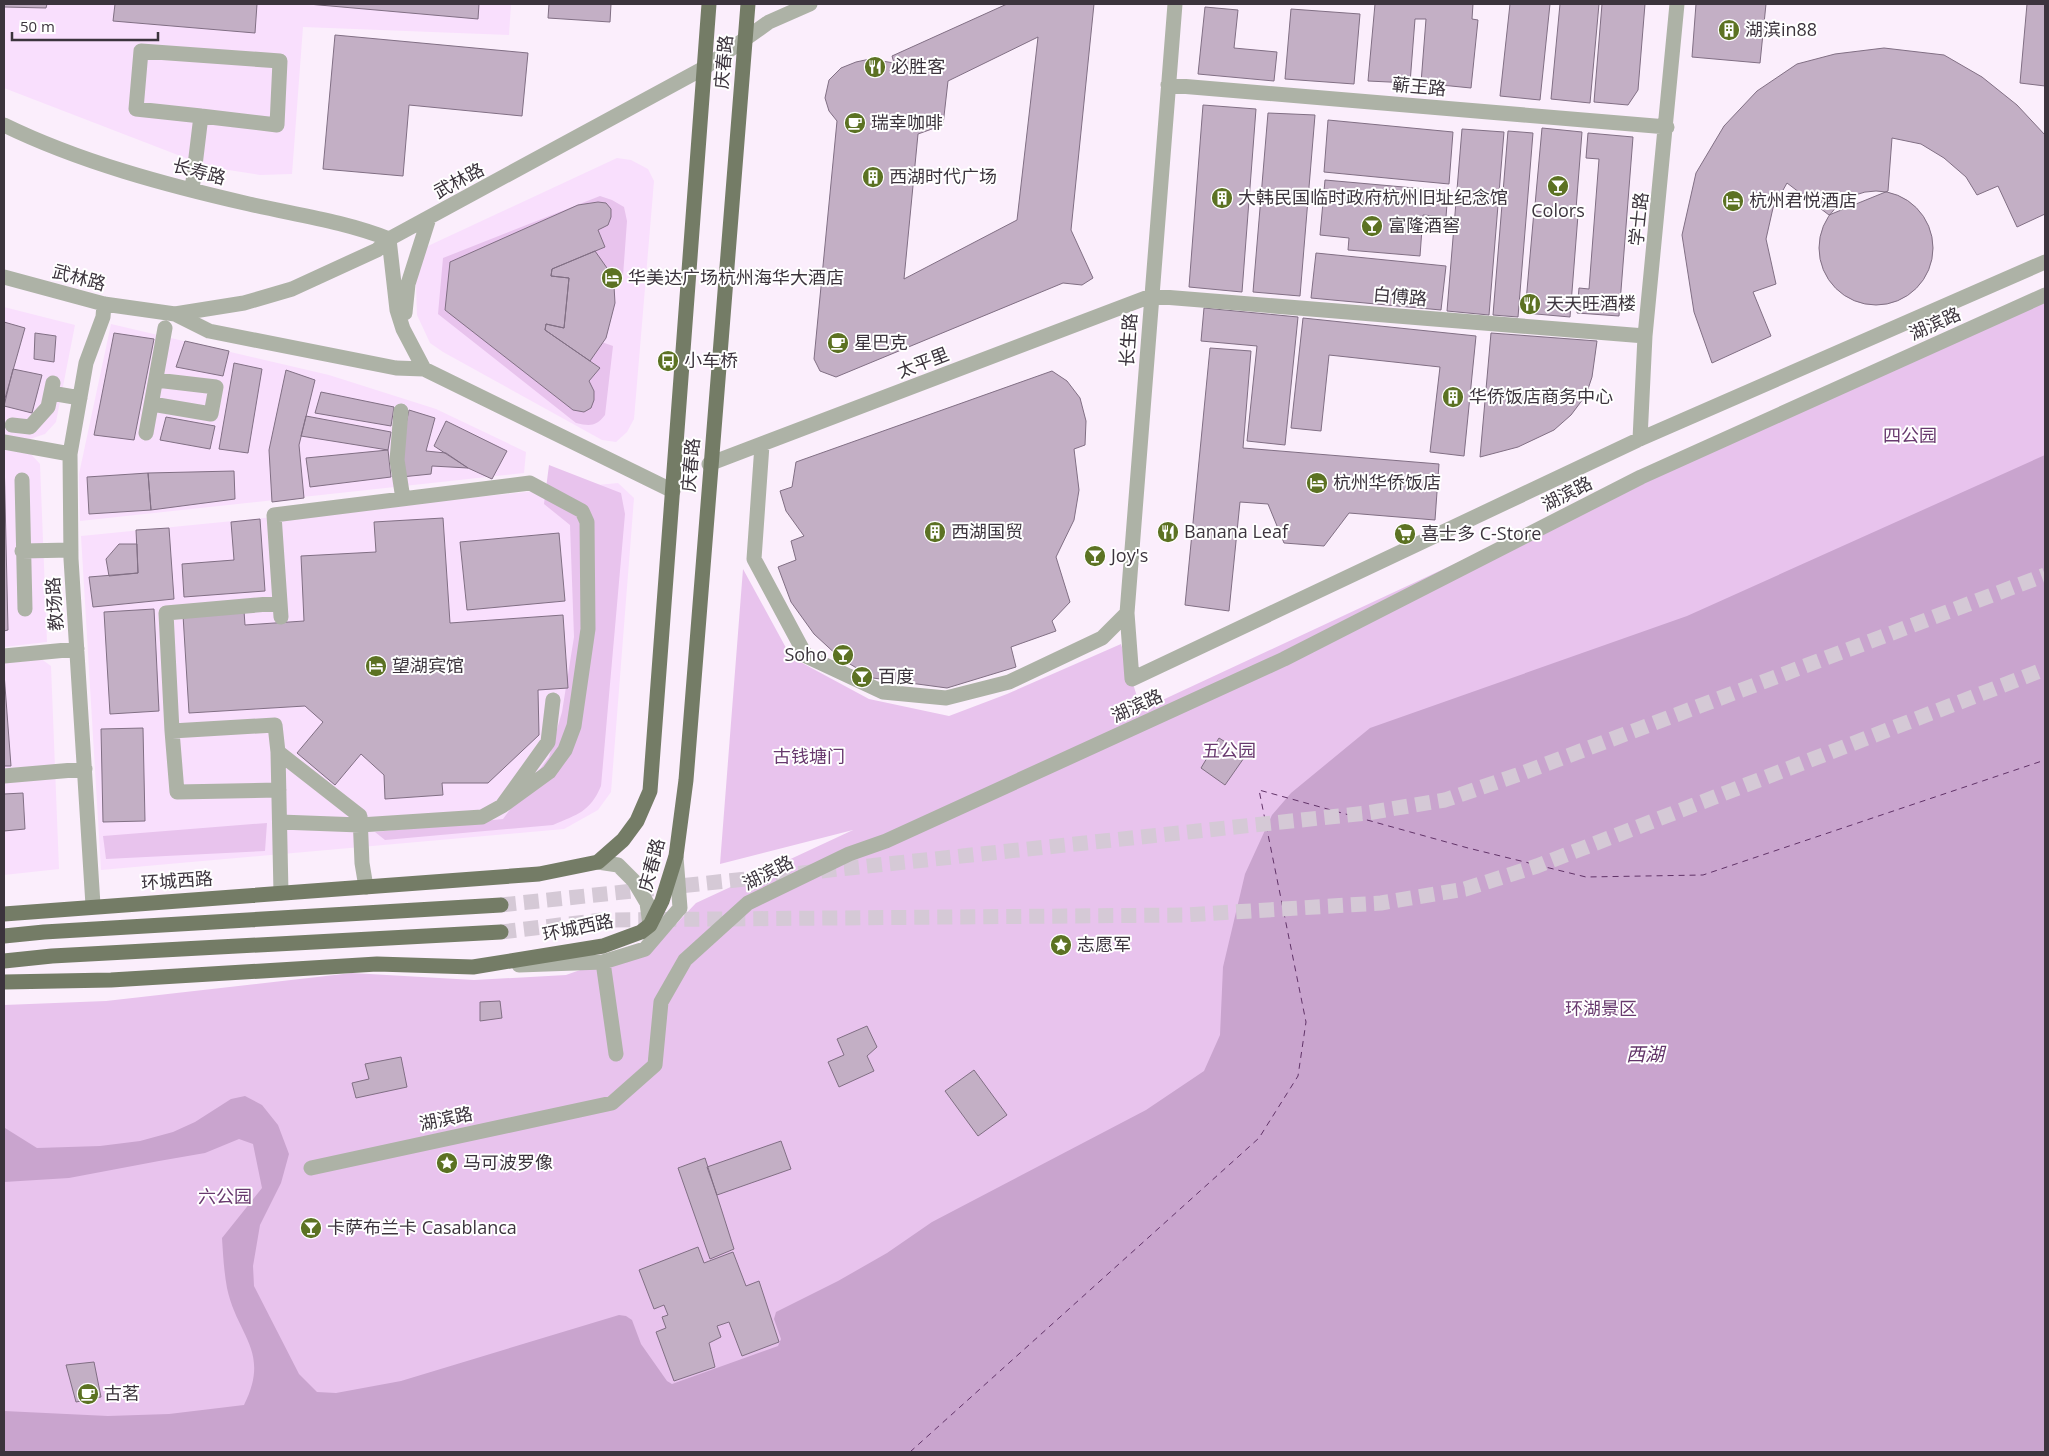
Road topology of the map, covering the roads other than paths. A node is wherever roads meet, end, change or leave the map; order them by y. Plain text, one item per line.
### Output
1 (709, 4) edge
2 (748, 4) edge
3 (810, 4) edge
4 (1174, 4) edge
5 (1677, 4) edge
6 (744, 38) junction
7 (704, 68) junction
8 (1168, 85) junction
9 (201, 116) junction
10 (4, 125) edge
11 (1667, 126) junction
12 (192, 190) junction
13 (429, 218) junction
14 (388, 239) junction
15 (2045, 262) edge
16 (4, 277) edge
17 (2045, 295) edge
18 (1151, 296) junction
19 (104, 304) junction
20 (175, 314) junction
21 (165, 328) dead end
22 (403, 329) junction
23 (1645, 336) junction
24 (424, 369) junction
25 (156, 380) junction
26 (80, 398) junction
27 (152, 404) junction
28 (401, 411) dead end
29 (12, 425) dead end
30 (146, 433) dead end
31 (1640, 439) junction
32 (4, 442) edge
33 (762, 445) junction
34 (70, 454) junction
35 (709, 464) junction
36 (22, 480) dead end
37 (673, 491) junction
38 (403, 499) junction
39 (71, 550) junction
40 (22, 551) junction
41 (25, 609) dead end
42 (1127, 613) junction
43 (77, 649) junction
44 (4, 656) edge
45 (553, 700) dead end
46 (172, 731) junction
47 (278, 752) junction
48 (85, 769) junction
49 (4, 776) edge
50 (279, 790) junction
51 (502, 806) junction
52 (280, 822) junction
53 (360, 825) junction
54 (676, 856) junction
55 (598, 862) junction
56 (366, 887) junction
57 (281, 893) junction
58 (93, 905) junction
59 (501, 905) tunnel mouth
60 (4, 914) edge
61 (650, 925) junction
62 (501, 932) tunnel mouth
63 (4, 936) edge
64 (4, 961) edge
65 (603, 962) junction
66 (473, 967) junction
67 (4, 982) edge
68 (616, 1054) dead end
69 (311, 1168) dead end

1 - 7 main road, 庆春路
2 - 6 main road, 庆春路
3 - 6 street, 武林路
4 - 8 street, 长生路
5 - 11 street, 学士路
6 - 7 street, 武林路
6 - 35 main road, 庆春路
7 - 13 street, 武林路
7 - 37 main road, 庆春路
8 - 11 street, 蕲王路
8 - 18 street, 长生路
9 - 9 street
9 - 12 street
10 - 12 street, 长寿路
11 - 23 street, 学士路
12 - 14 street, 长寿路
13 - 14 street, 武林路
13 - 22 street
14 - 20 street, 武林路
14 - 22 street
15 - 31 street
16 - 19 street, 武林路
17 - 69 street, 湖滨路
18 - 23 street, 白傅路
18 - 33 street, 太平里
18 - 42 street, 长生路
19 - 20 street, 武林路
19 - 26 street, 教场路
20 - 24 street, 武林路
21 - 25 street
22 - 24 street
23 - 31 street, 学士路
24 - 37 street, 武林路
25 - 27 street
25 - 27 street
26 - 29 street
26 - 34 street, 教场路
27 - 30 street
28 - 38 street
31 - 42 street, 长生路
32 - 34 street
33 - 35 street, 太平里
33 - 42 street
34 - 39 street, 教场路
35 - 54 main road, 庆春路
36 - 40 street
37 - 55 main road, 庆春路
38 - 46 street
38 - 51 street
39 - 40 street
39 - 43 street, 教场路
40 - 41 street
43 - 44 street
43 - 48 street, 教场路
45 - 51 street
46 - 47 street
46 - 50 street
47 - 50 street
47 - 53 street
48 - 49 street
48 - 58 street, 教场路
50 - 52 street
51 - 53 street
52 - 53 street
52 - 57 street
53 - 56 street
54 - 61 main road, 庆春路
54 - 65 street
55 - 56 main road, 环城西路
55 - 61 street, 环城西路
56 - 57 main road, 环城西路
57 - 58 main road, 环城西路
58 - 60 main road, 环城西路
59 - 63 main road
61 - 66 main road, 环城西路
62 - 64 main road
65 - 66 street
65 - 68 street
66 - 67 main road, 环城西路

